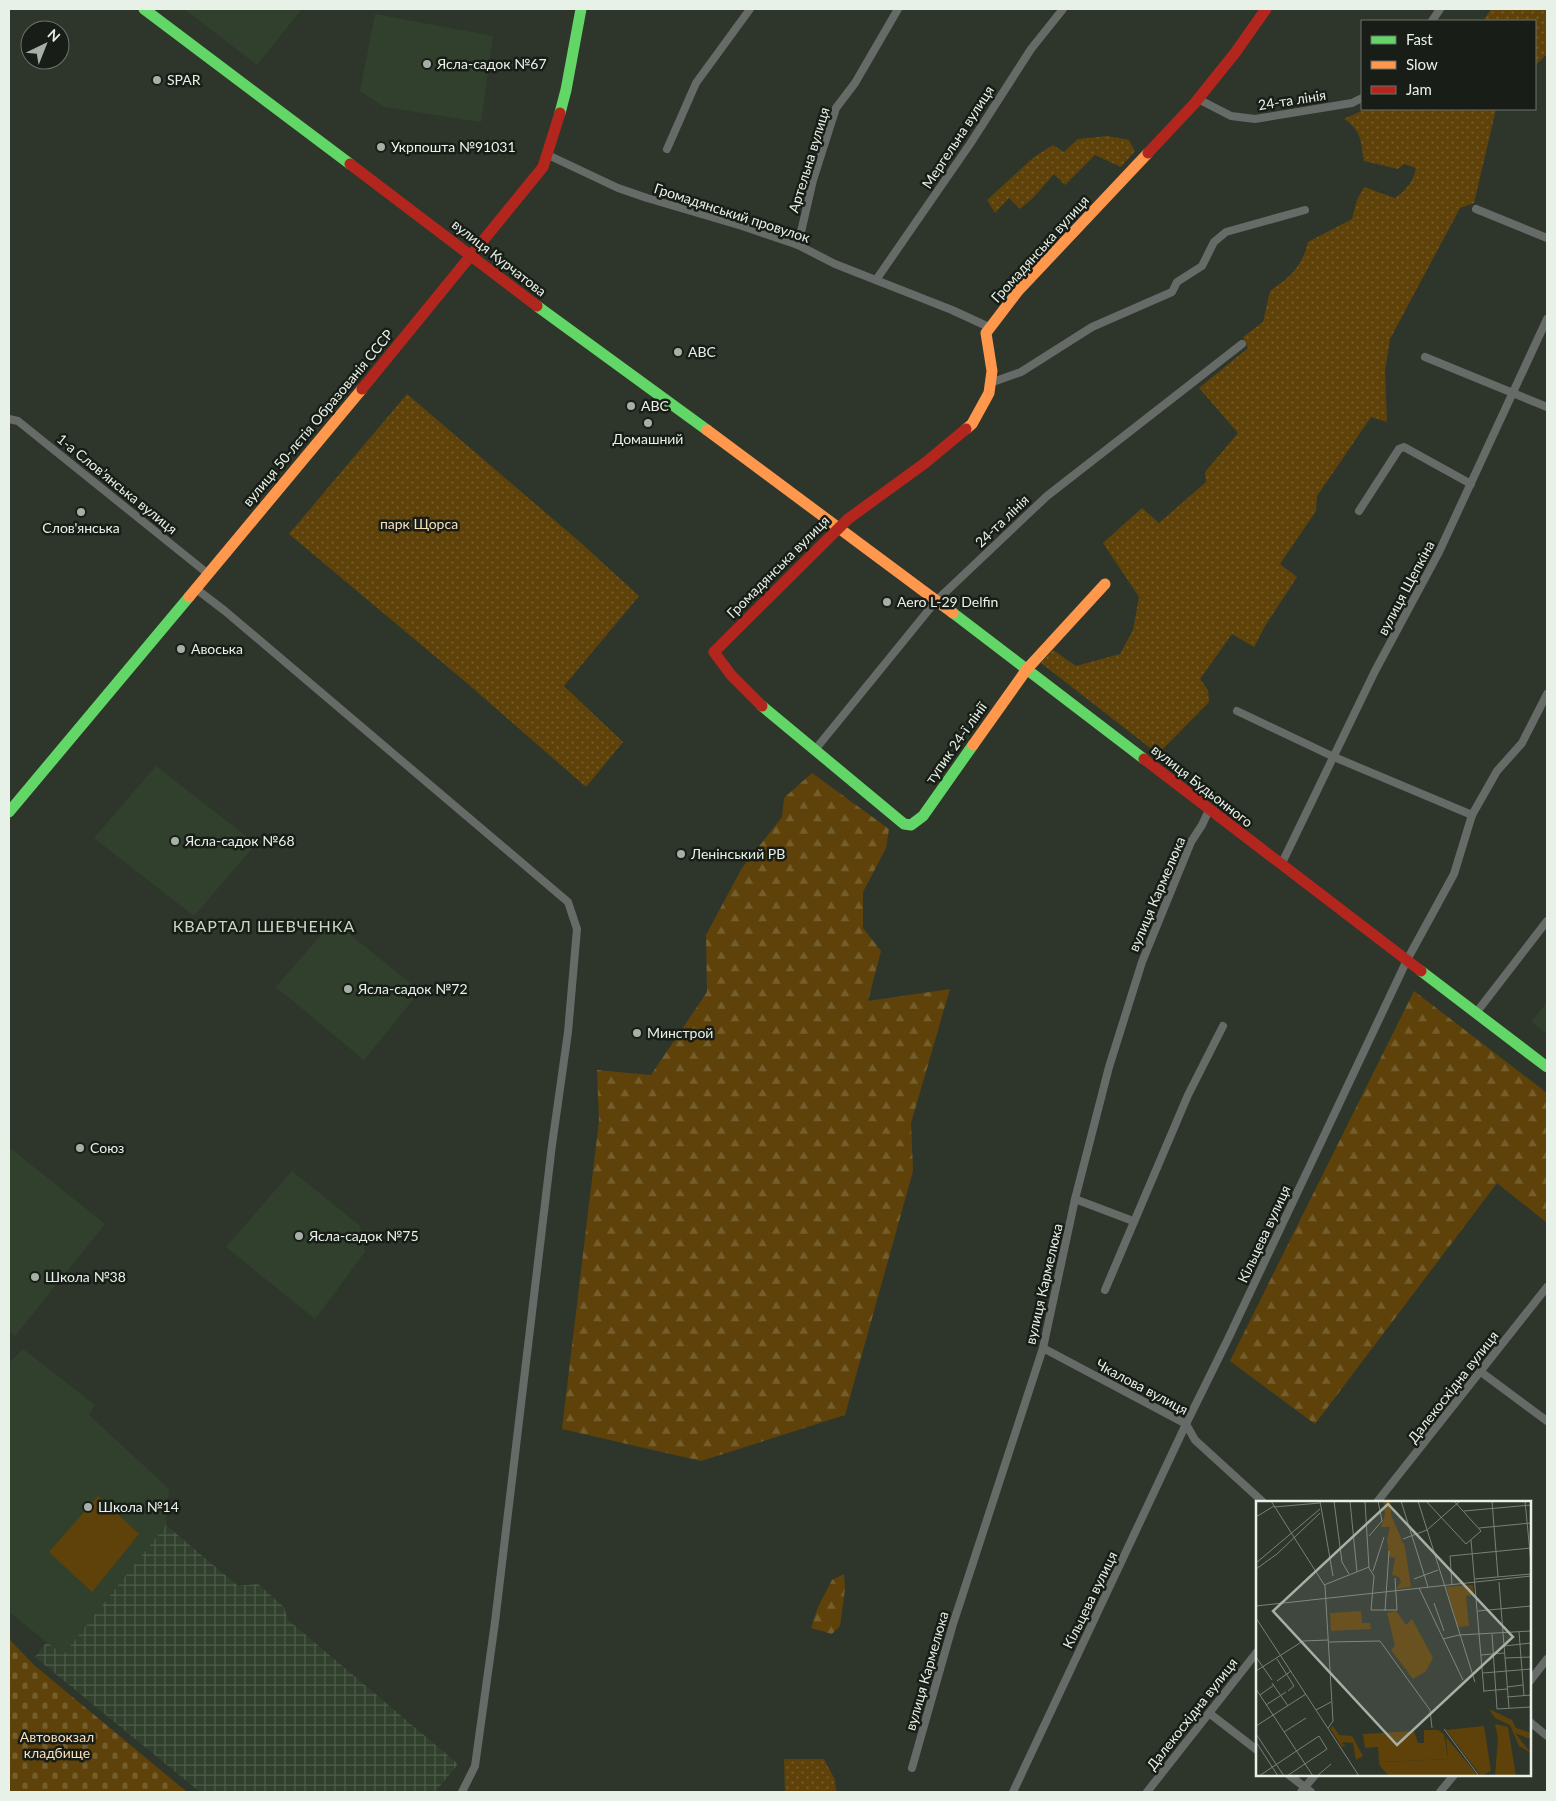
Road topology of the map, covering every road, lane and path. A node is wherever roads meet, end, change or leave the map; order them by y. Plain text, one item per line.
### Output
1 (144, 9) edge
2 (581, 9) edge
3 (750, 9) edge
4 (898, 9) edge
5 (1063, 9) edge
6 (1266, 9) edge
7 (1440, 9) edge
8 (1433, 20) edge
9 (1361, 98) edge
10 (1198, 99) junction
11 (667, 149) dead end
12 (548, 155) junction
13 (1476, 209) dead end
14 (1305, 210) dead end
15 (1547, 238) edge
16 (798, 246) junction
17 (472, 255) junction
18 (876, 280) junction
19 (1547, 319) edge
20 (991, 328) junction
21 (1242, 344) dead end
22 (1425, 357) dead end
23 (990, 383) junction
24 (1514, 393) junction
25 (1547, 407) edge
26 (9, 419) edge
27 (1471, 484) junction
28 (1359, 511) dead end
29 (840, 528) junction
30 (208, 573) junction
31 (1105, 584) dead end
32 (195, 588) junction
33 (936, 601) junction
34 (1026, 669) junction
35 (1547, 694) edge
36 (1237, 711) dead end
37 (814, 751) junction
38 (1334, 757) junction
39 (1209, 810) junction
40 (9, 812) edge
41 (1472, 815) junction
42 (1281, 865) junction
43 (1547, 921) edge
44 (1407, 960) junction
45 (1476, 1013) junction
46 (1223, 1026) dead end
47 (1547, 1068) edge
48 (1075, 1198) junction
49 (1133, 1221) junction
50 (1547, 1287) edge
51 (1105, 1290) dead end
52 (1042, 1348) junction
53 (1481, 1372) junction
54 (1547, 1421) edge
55 (1186, 1424) junction
56 (1262, 1501) edge
57 (1378, 1501) edge
58 (1256, 1653) edge
59 (1547, 1659) edge
60 (1531, 1680) edge
61 (1209, 1713) junction
62 (1531, 1723) edge
63 (1547, 1736) edge
64 (1256, 1749) edge
65 (912, 1768) dead end
66 (1290, 1776) edge
67 (1313, 1776) edge
68 (1453, 1776) edge
69 (1306, 1790) edge
70 (462, 1792) edge
71 (1013, 1792) edge
72 (1147, 1792) edge
73 (1440, 1792) edge

1 - 17 street, вулиця Курчатова
2 - 12 street, вулиця 50-лєтія Образованія СССР
3 - 11 street
4 - 16 street, Артельна вулиця
5 - 18 street, Мергельна вулиця
6 - 10 street, Громадянська вулиця
7 - 8 street
9 - 10 street, 24-та лінія
10 - 20 street, Громадянська вулиця
12 - 16 street, Громадянський провулок
12 - 17 street, вулиця 50-лєтія Образованія СССР
13 - 15 street
14 - 23 street
16 - 18 street, Громадянський провулок
17 - 29 street, вулиця Курчатова
17 - 30 street, вулиця 50-лєтія Образованія СССР
18 - 20 street, Громадянський провулок
19 - 24 street, вулиця Щепкіна
20 - 23 street, Громадянська вулиця
21 - 33 street, 24-та лінія
22 - 24 street
23 - 29 street, Громадянська вулиця
24 - 25 street
24 - 27 street, вулиця Щепкіна
26 - 30 street, 1-а Слов’янська вулиця
27 - 28 street
27 - 38 street, вулиця Щепкіна
29 - 33 street, вулиця Будьонного
29 - 37 street, Громадянська вулиця
30 - 32 street, вулиця 50-лєтія Образованія СССР
31 - 34 street, тупик 24-ї лінії
32 - 40 street, вулиця 50-лєтія Образованія СССР
32 - 70 street
33 - 34 street, вулиця Будьонного
33 - 37 street, 24-та лінія
34 - 37 street, тупик 24-ї лінії
34 - 39 street, вулиця Будьонного
35 - 41 street, Кільцева вулиця
36 - 38 street
38 - 41 street
38 - 42 street, вулиця Щепкіна
39 - 42 street, вулиця Будьонного
39 - 48 street, вулиця Кармелюка
41 - 44 street, Кільцева вулиця
42 - 44 street, вулиця Будьонного
43 - 45 street
44 - 45 street, вулиця Будьонного
44 - 55 street, Кільцева вулиця
45 - 47 street, вулиця Будьонного
46 - 49 street
48 - 49 street
48 - 52 street, вулиця Кармелюка
49 - 51 street
50 - 53 street, Далекосхідна вулиця
52 - 55 street, Чкалова вулиця
52 - 65 street, вулиця Кармелюка
53 - 54 street
53 - 57 street, Далекосхідна вулиця
55 - 56 street, Чкалова вулиця
55 - 71 street, Кільцева вулиця
58 - 61 street, Далекосхідна вулиця
59 - 60 street
61 - 64 street
61 - 72 street, Далекосхідна вулиця
62 - 63 street
66 - 69 street
67 - 69 street
68 - 73 street

